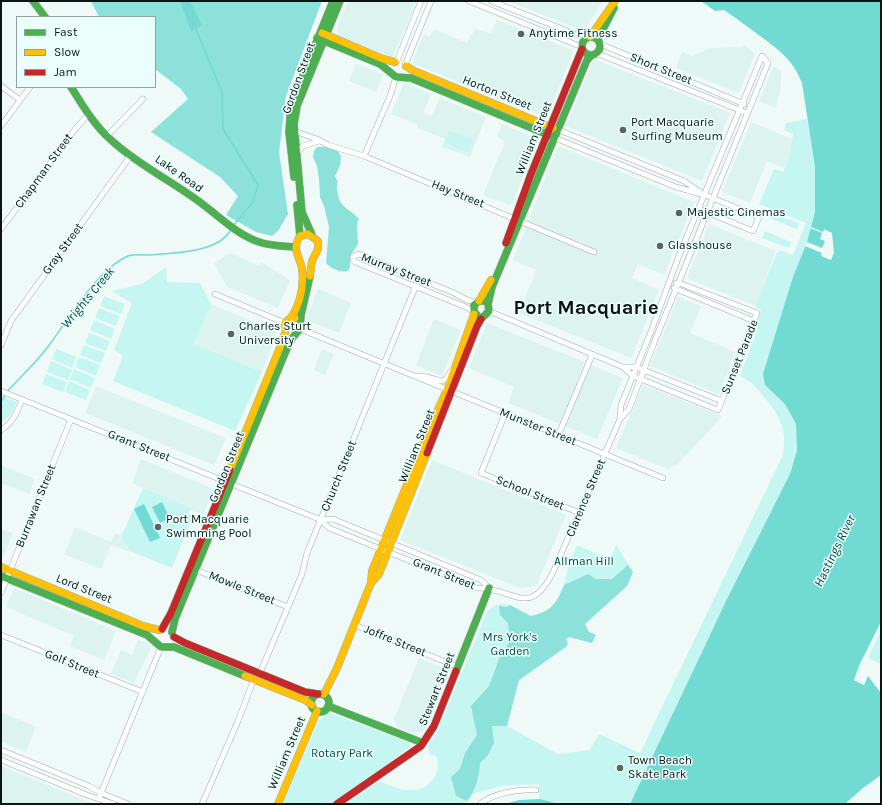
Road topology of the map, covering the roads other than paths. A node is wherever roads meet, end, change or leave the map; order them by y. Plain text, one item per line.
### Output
1 (33, 1) edge
2 (333, 1) edge
3 (340, 1) edge
4 (421, 1) edge
5 (430, 1) edge
6 (469, 1) edge
7 (491, 1) edge
8 (617, 1) edge
9 (44, 16) edge
10 (558, 28) junction
11 (554, 35) junction
12 (322, 36) junction
13 (589, 37) junction
14 (599, 41) junction
15 (582, 48) junction
16 (594, 55) junction
17 (396, 61) junction
18 (405, 66) junction
19 (396, 75) junction
20 (1, 86) edge
21 (29, 88) edge
22 (71, 88) edge
23 (724, 95) junction
24 (143, 99) dead end
25 (20, 100) junction
26 (720, 102) junction
27 (742, 103) junction
28 (750, 106) junction
29 (740, 110) junction
30 (747, 113) junction
31 (88, 115) junction
32 (530, 118) junction
33 (734, 123) junction
34 (1, 126) edge
35 (550, 126) junction
36 (526, 127) junction
37 (742, 127) junction
38 (559, 130) junction
39 (294, 131) junction
40 (547, 135) junction
41 (107, 136) junction
42 (555, 138) junction
43 (580, 139) junction
44 (319, 141) junction
45 (576, 147) junction
46 (296, 154) junction
47 (131, 155) junction
48 (364, 156) junction
49 (538, 157) junction
50 (546, 160) junction
51 (712, 175) junction
52 (679, 179) junction
53 (720, 179) junction
54 (676, 187) junction
55 (705, 195) junction
56 (713, 198) junction
57 (699, 209) junction
58 (707, 212) junction
59 (517, 219) junction
60 (693, 223) junction
61 (701, 227) junction
62 (1, 230) edge
63 (300, 236) junction
64 (312, 236) junction
65 (295, 247) junction
66 (594, 252) dead end
67 (317, 253) junction
68 (298, 255) junction
69 (419, 278) junction
70 (679, 283) junction
71 (669, 284) junction
72 (416, 287) junction
73 (676, 290) junction
74 (215, 294) dead end
75 (478, 301) junction
76 (488, 308) junction
77 (474, 313) junction
78 (483, 316) junction
79 (291, 318) junction
80 (754, 321) junction
81 (285, 327) junction
82 (298, 328) junction
83 (1, 345) edge
84 (592, 355) junction
85 (385, 364) junction
86 (455, 365) junction
87 (623, 367) junction
88 (636, 367) junction
89 (644, 370) junction
90 (413, 376) junction
91 (633, 376) junction
92 (640, 379) junction
93 (449, 390) junction
94 (1, 391) edge
95 (22, 400) junction
96 (722, 401) junction
97 (505, 414) junction
98 (620, 418) junction
99 (71, 419) junction
100 (1, 430) edge
101 (558, 436) junction
102 (605, 454) junction
103 (663, 478) dead end
104 (228, 483) junction
105 (580, 514) junction
106 (321, 520) junction
107 (387, 542) junction
108 (384, 550) junction
109 (1, 567) edge
110 (196, 570) junction
111 (10, 571) junction
112 (4, 577) edge
113 (489, 588) junction
114 (1, 593) edge
115 (288, 607) junction
116 (355, 625) junction
117 (160, 629) junction
118 (1, 635) edge
119 (173, 635) junction
120 (162, 646) junction
121 (458, 667) junction
122 (260, 673) junction
123 (254, 679) junction
124 (143, 692) junction
125 (321, 694) junction
126 (328, 706) junction
127 (314, 708) junction
128 (423, 744) junction
129 (1, 750) edge
130 (1, 760) edge
131 (64, 776) junction
132 (61, 784) junction
133 (536, 790) dead end
134 (100, 796) junction
135 (114, 804) edge
136 (128, 804) edge
137 (202, 804) edge
138 (278, 804) edge
139 (337, 804) edge
140 (480, 804) edge

1 - 9 street
2 - 12 street, Gordon Street
3 - 12 street, Gordon Street
4 - 17 street
5 - 18 street
6 - 11 street
7 - 10 street
8 - 13 street
8 - 14 street
10 - 11 street
10 - 13 street
11 - 15 street
12 - 17 street
12 - 19 street, Horton Street
12 - 39 street, Gordon Street
12 - 63 street, Gordon Street
13 - 14 street
13 - 15 street
14 - 16 street
14 - 23 street, Short Street
15 - 16 street
15 - 35 street, William Street
16 - 26 street, Short Street
16 - 38 street, William Street
17 - 18 street, Horton Street
17 - 19 street
18 - 19 street
18 - 32 street, Horton Street
19 - 36 street, Horton Street
19 - 48 street
20 - 25 street
21 - 25 street
22 - 31 street, Lake Road
23 - 26 street
23 - 27 street, Short Street
24 - 41 street
25 - 34 street
26 - 29 street, Short Street
27 - 28 street, Short Street
27 - 28 street, Clarence Street
27 - 29 street, Clarence Street
28 - 30 street, Clarence Street
29 - 30 street, Short Street
29 - 33 street, Clarence Street
30 - 37 street, Clarence Street
31 - 41 street, Lake Road
31 - 62 street, Chapman Street
32 - 35 street, Horton Street
32 - 36 street
33 - 37 street
33 - 51 street, Clarence Street
35 - 38 street, Horton Street
35 - 40 street, William Street
36 - 40 street, Horton Street
37 - 53 street, Clarence Street
38 - 42 street, William Street
38 - 43 street, Horton Street
39 - 44 street, Hay Street
39 - 46 street, Gordon Street
40 - 42 street, Horton Street
40 - 49 street, William Street
41 - 47 street, Lake Road
42 - 45 street, Horton Street
42 - 50 street, William Street
43 - 45 street
43 - 52 street, Horton Street
44 - 46 street
44 - 48 street, Hay Street
45 - 54 street, Horton Street
46 - 64 street, Gordon Street
47 - 65 street, Lake Road
47 - 83 street, Gray Street
48 - 59 street, Hay Street
49 - 50 street
49 - 59 street, William Street
50 - 59 street, William Street
51 - 53 street
51 - 55 street, Clarence Street
52 - 54 street
52 - 55 street, Horton Street
53 - 56 street, Clarence Street
54 - 55 street, Horton Street
55 - 56 street, Horton Street
55 - 57 street, Clarence Street
56 - 58 street, Clarence Street
56 - 58 street, Horton Street
57 - 58 street, Horton Street
57 - 60 street, Clarence Street
58 - 61 street, Clarence Street
59 - 66 street, Hay Street
59 - 75 street, William Street
59 - 76 street, William Street
60 - 61 street
60 - 71 street, Clarence Street
61 - 70 street, Clarence Street
63 - 64 street
63 - 65 street
64 - 67 street
65 - 68 street
67 - 68 street
67 - 82 street, Gordon Street
68 - 79 street
69 - 72 street, Church Street
69 - 72 street, Murray Street
69 - 75 street, Murray Street
70 - 71 street
70 - 73 street, Clarence Street
70 - 80 street, Sunset Parade
71 - 73 street
71 - 88 street, Clarence Street
72 - 77 street, Murray Street
72 - 85 street, Church Street
73 - 80 street
73 - 89 street, Clarence Street
74 - 81 street
75 - 76 street
75 - 77 street, William Street
76 - 78 street, William Street
76 - 84 street
77 - 78 street
77 - 86 street, William Street
78 - 93 street, William Street
79 - 81 street
79 - 82 street
80 - 96 street, Sunset Parade
81 - 82 street
81 - 104 street, Gordon Street
82 - 85 street, Munster Street
82 - 104 street, Gordon Street
84 - 87 street
84 - 101 street
85 - 90 street, Munster Street
85 - 106 street, Church Street
86 - 90 street, Munster Street
86 - 93 street, William Street
87 - 88 street
87 - 91 street
88 - 89 street
88 - 91 street, Clarence Street
89 - 92 street, Clarence Street
89 - 96 street
90 - 93 street, Munster Street
91 - 92 street
91 - 98 street, Clarence Street
92 - 96 street
92 - 98 street, Clarence Street
93 - 97 street, Munster Street
93 - 107 street, William Street
94 - 95 street, Grant Street
95 - 99 street, Grant Street
95 - 100 street
97 - 101 street, Munster Street
97 - 105 street, School Street
98 - 102 street, Clarence Street
99 - 104 street, Grant Street
99 - 111 street, Burrawan Street
101 - 102 street, Munster Street
102 - 103 street, Munster Street
102 - 105 street, Clarence Street
104 - 106 street, Grant Street
104 - 110 street, Gordon Street
104 - 117 street, Gordon Street
105 - 113 street, Clarence Street
106 - 107 street, Grant Street
106 - 108 street, Grant Street
106 - 115 street, Church Street
107 - 108 street, William Street
107 - 113 street, Grant Street
108 - 113 street, Grant Street
108 - 116 street, William Street
109 - 111 street, Lord Street
110 - 115 street, Mowle Street
110 - 119 street, Gordon Street
111 - 112 street, Burrawan Street
111 - 117 street, Lord Street
112 - 114 street, Burrawan Street
112 - 120 street, Lord Street
113 - 121 street, Stewart Street
115 - 122 street, Church Street
116 - 121 street, Joffre Street
116 - 125 street, William Street
117 - 119 street
117 - 120 street
118 - 124 street, Golf Street
119 - 120 street
119 - 122 street
120 - 123 street, Lord Street
120 - 124 street
121 - 128 street, Stewart Street
122 - 125 street
123 - 127 street, Lord Street
123 - 137 street
124 - 134 street
125 - 126 street
125 - 127 street
126 - 127 street
126 - 128 street
127 - 138 street, William Street
128 - 139 street, Stewart Street
129 - 131 street
130 - 132 street
131 - 132 street
131 - 134 street
132 - 134 street
133 - 140 street
134 - 135 street
134 - 136 street

